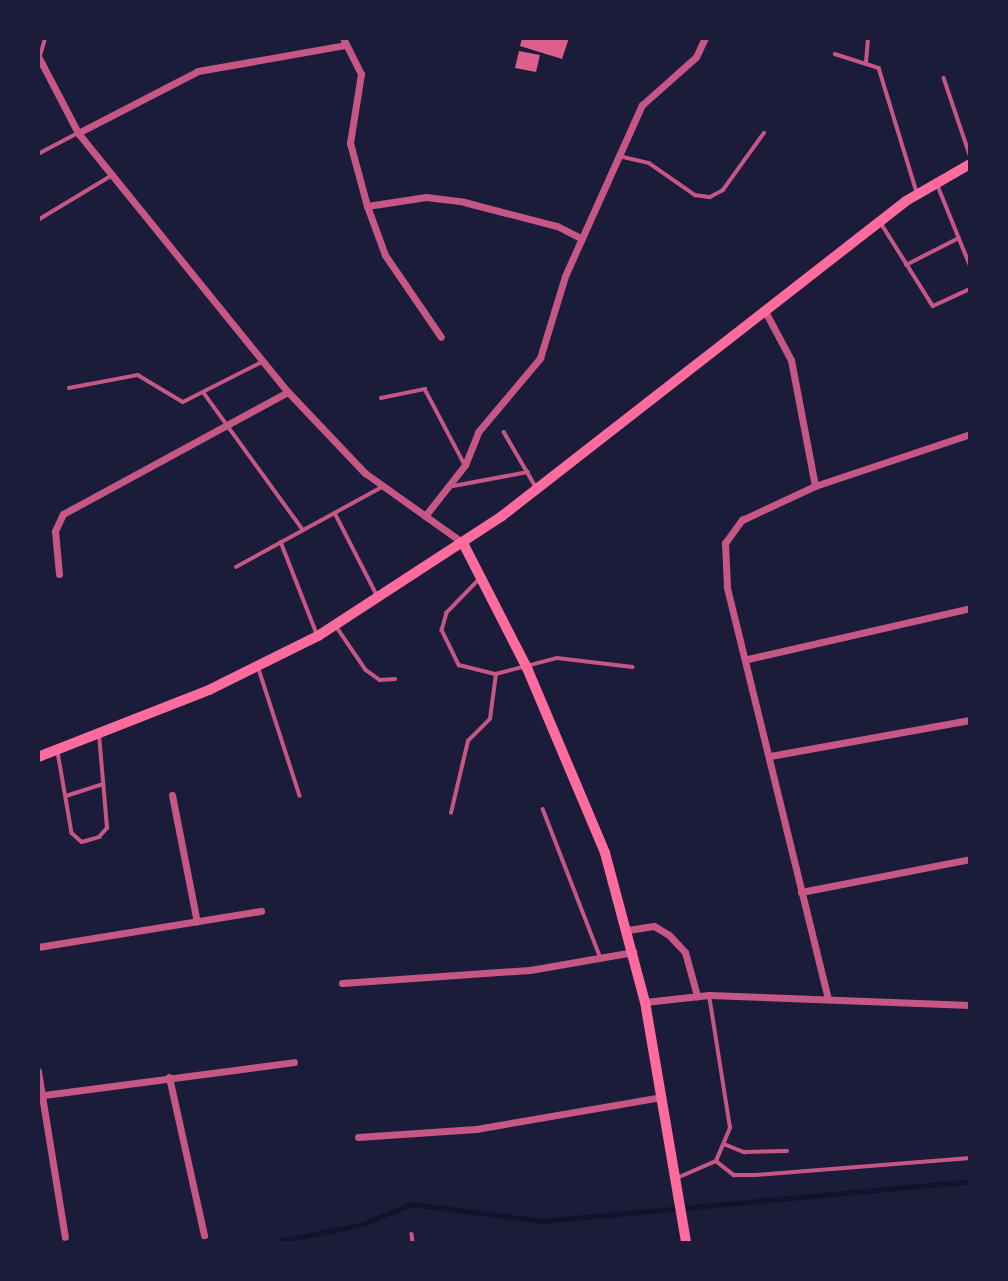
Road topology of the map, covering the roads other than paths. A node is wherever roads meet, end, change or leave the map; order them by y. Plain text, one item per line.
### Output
1 (45, 38) edge
2 (705, 38) edge
3 (868, 38) edge
4 (344, 42) edge
5 (835, 54) dead end
6 (39, 57) edge
7 (866, 62) junction
8 (944, 78) dead end
9 (78, 133) junction
10 (764, 133) dead end
11 (38, 154) edge
12 (616, 155) junction
13 (970, 155) edge
14 (970, 164) edge
15 (113, 175) junction
16 (936, 181) junction
17 (918, 193) junction
18 (366, 206) junction
19 (38, 220) edge
20 (880, 221) junction
21 (959, 238) junction
22 (582, 239) junction
23 (906, 265) junction
24 (970, 265) edge
25 (970, 289) edge
26 (766, 313) junction
27 (441, 337) dead end
28 (262, 362) junction
29 (69, 388) dead end
30 (288, 392) junction
31 (204, 393) junction
32 (381, 398) dead end
33 (226, 426) junction
34 (504, 432) dead end
35 (970, 434) edge
36 (465, 465) junction
37 (528, 472) junction
38 (815, 486) junction
39 (383, 487) junction
40 (446, 488) junction
41 (537, 488) junction
42 (335, 513) junction
43 (425, 516) junction
44 (303, 530) junction
45 (281, 542) junction
46 (463, 543) junction
47 (236, 567) dead end
48 (59, 573) dead end
49 (481, 579) junction
50 (378, 596) junction
51 (970, 608) edge
52 (334, 624) junction
53 (318, 636) junction
54 (748, 659) junction
55 (258, 667) junction
56 (632, 667) dead end
57 (527, 668) junction
58 (496, 674) junction
59 (395, 679) dead end
60 (970, 720) edge
61 (99, 733) junction
62 (58, 749) junction
63 (770, 756) junction
64 (38, 757) edge
65 (103, 784) junction
66 (172, 795) dead end
67 (65, 796) junction
68 (300, 796) dead end
69 (542, 809) dead end
70 (451, 813) dead end
71 (970, 859) edge
72 (801, 892) junction
73 (261, 911) dead end
74 (197, 922) junction
75 (628, 930) junction
76 (38, 947) edge
77 (633, 952) junction
78 (601, 958) junction
79 (342, 983) dead end
80 (709, 995) junction
81 (697, 996) junction
82 (828, 999) junction
83 (645, 1002) junction
84 (970, 1006) edge
85 (294, 1062) dead end
86 (38, 1071) edge
87 (169, 1077) junction
88 (44, 1095) junction
89 (662, 1097) junction
90 (358, 1137) dead end
91 (724, 1144) junction
92 (787, 1151) dead end
93 (970, 1158) edge
94 (716, 1161) junction
95 (677, 1178) junction
96 (412, 1234) dead end
97 (204, 1235) dead end
98 (65, 1237) dead end
99 (413, 1242) edge
100 (686, 1242) edge

1 - 6 lane
2 - 12 street
3 - 7 lane
4 - 9 street
4 - 18 street
5 - 7 lane
6 - 9 street
7 - 17 lane
8 - 13 lane
9 - 11 lane
9 - 15 street
10 - 12 lane
12 - 22 street
14 - 16 main road
15 - 19 lane
15 - 28 street
16 - 17 main road
16 - 21 lane
17 - 20 main road
18 - 22 street
18 - 27 street
20 - 23 lane
20 - 26 main road
21 - 23 lane
21 - 24 lane
22 - 36 street
23 - 25 lane
26 - 38 street
26 - 41 main road
28 - 30 street
28 - 31 lane
29 - 31 lane
30 - 33 street
30 - 39 street
31 - 33 lane
32 - 36 lane
33 - 44 lane
33 - 48 street
34 - 37 lane
35 - 38 street
36 - 40 street
37 - 40 lane
37 - 41 lane
38 - 54 street
39 - 42 lane
39 - 43 street
40 - 43 street
41 - 46 main road
42 - 44 lane
42 - 50 lane
43 - 46 street
44 - 45 lane
45 - 47 lane
45 - 53 lane
46 - 49 main road
46 - 50 main road
49 - 57 main road
49 - 58 lane
50 - 52 main road
51 - 54 street
52 - 53 main road
52 - 59 lane
53 - 55 main road
54 - 63 street
55 - 61 main road
55 - 68 lane
56 - 57 lane
57 - 58 lane
57 - 75 main road
58 - 70 lane
60 - 63 street
61 - 62 main road
61 - 65 lane
62 - 64 main road
62 - 67 lane
63 - 72 street
65 - 67 lane
65 - 67 lane
66 - 74 street
69 - 78 lane
71 - 72 street
72 - 82 street
73 - 74 street
74 - 76 street
75 - 77 main road
75 - 81 street
77 - 78 street
77 - 83 main road
78 - 79 street
80 - 81 street
80 - 82 street
80 - 91 lane
81 - 83 street
82 - 84 street
83 - 89 main road
85 - 87 street
86 - 88 street
87 - 88 street
87 - 97 street
88 - 98 street
89 - 90 street
89 - 95 main road
91 - 92 lane
91 - 94 lane
93 - 94 lane
94 - 95 lane
95 - 100 main road
96 - 99 lane

